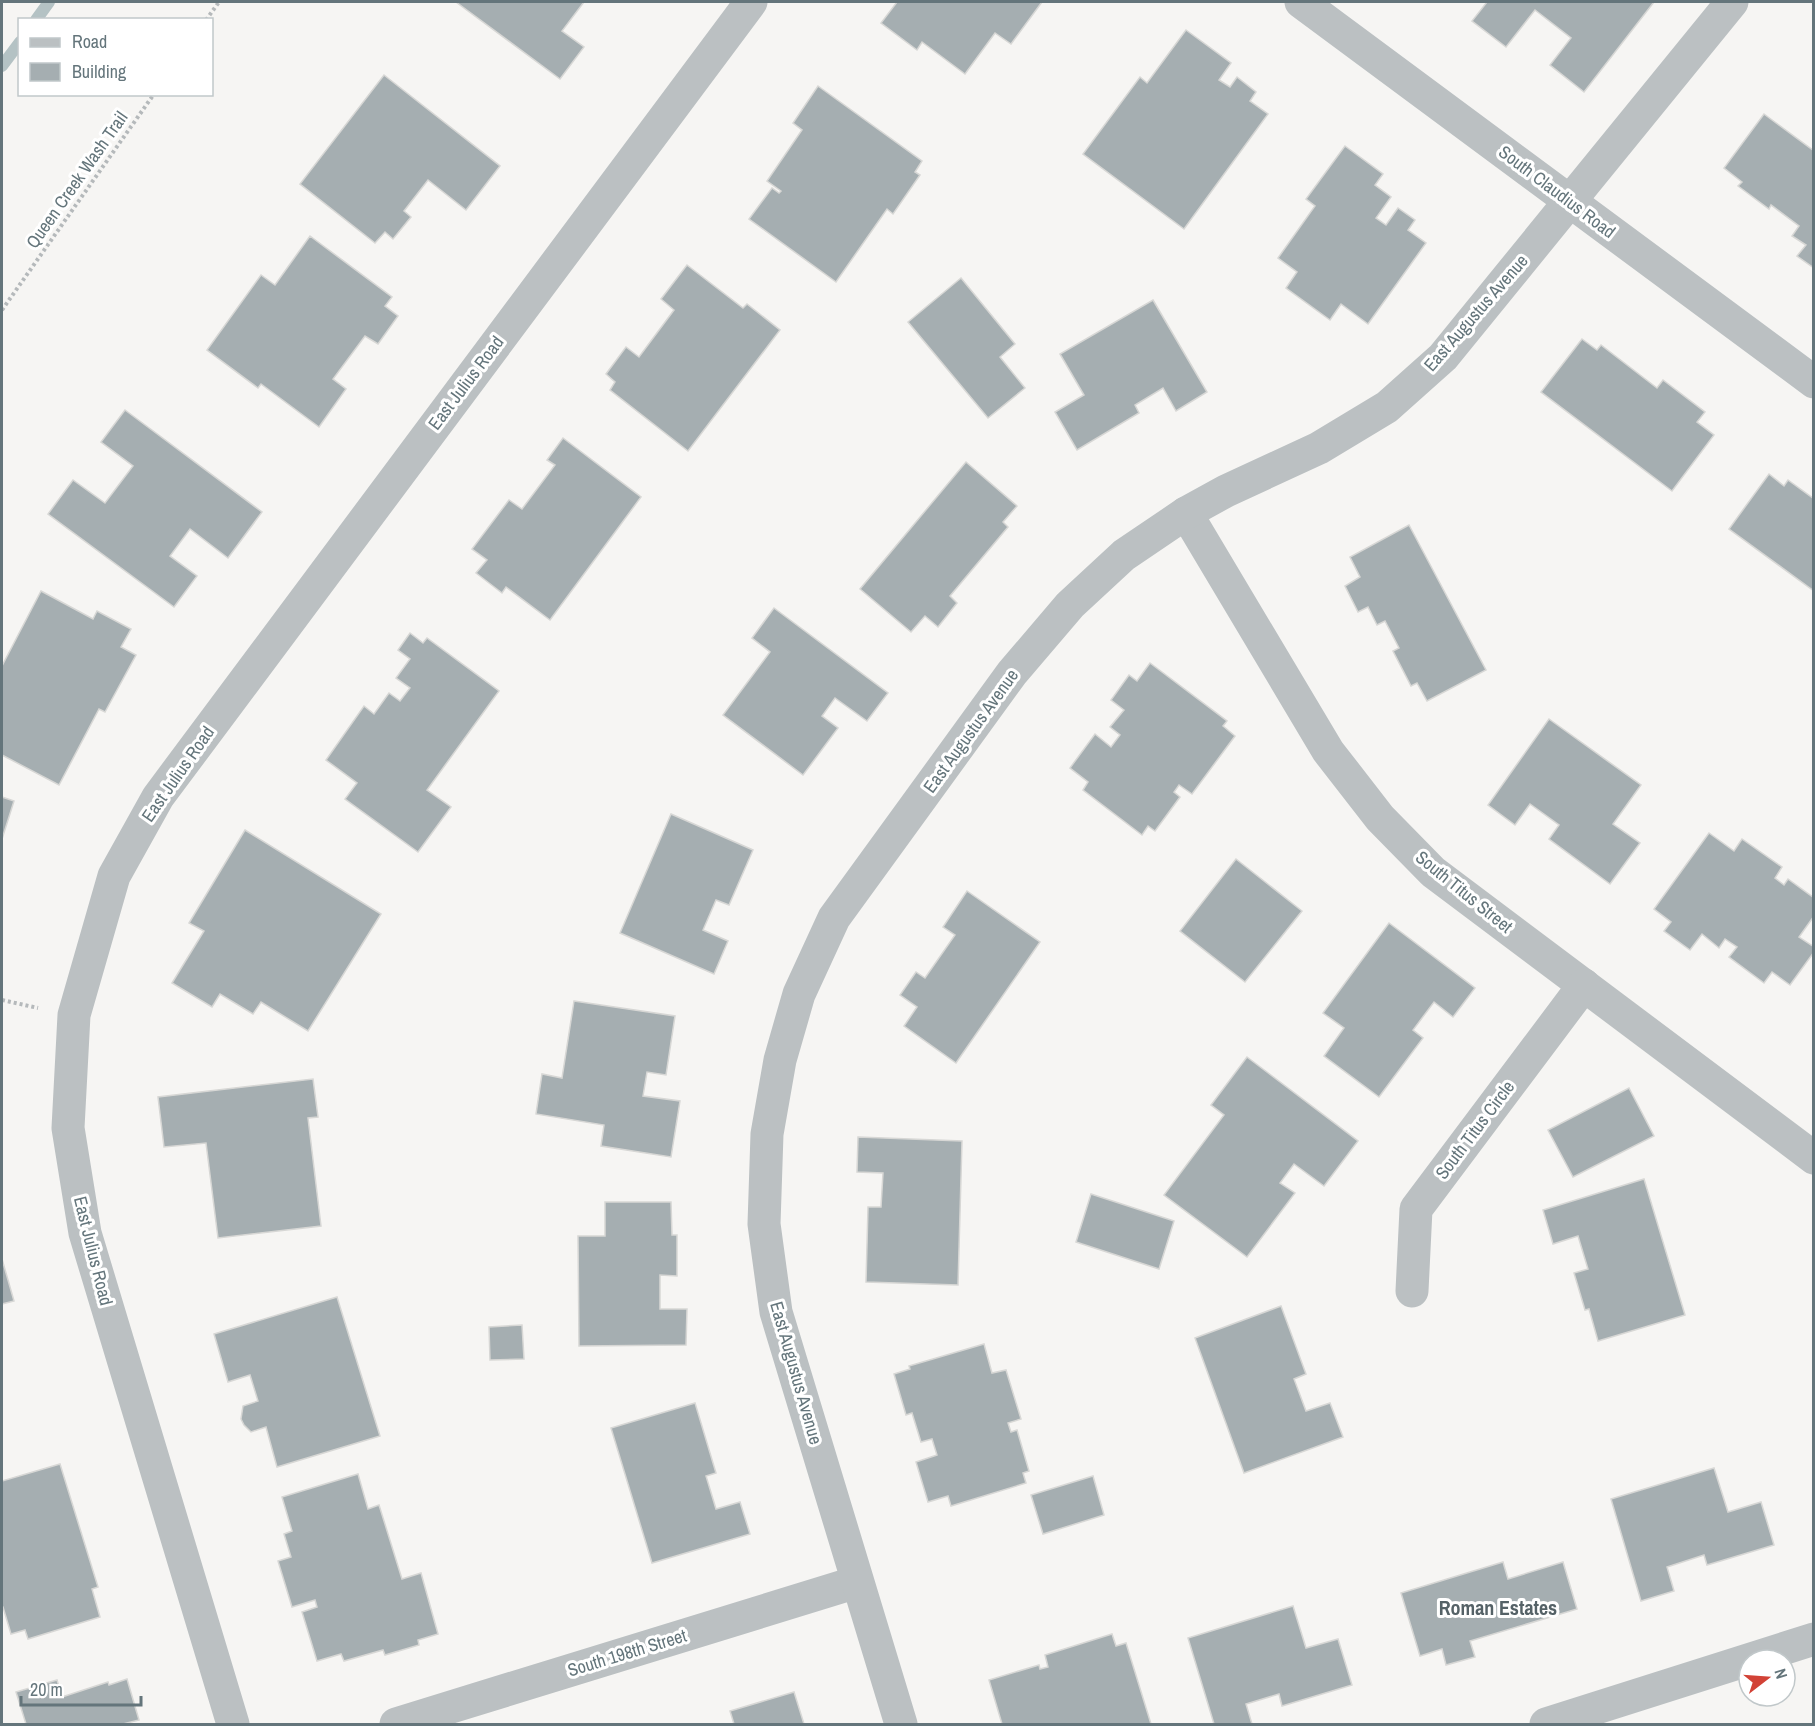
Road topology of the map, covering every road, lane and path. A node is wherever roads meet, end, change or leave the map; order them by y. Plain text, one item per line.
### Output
1 (219, 2) edge
2 (751, 2) edge
3 (1301, 2) edge
4 (1732, 2) edge
5 (207, 18) edge
6 (152, 96) edge
7 (1570, 201) junction
8 (2, 310) edge
9 (1814, 382) edge
10 (1186, 513) junction
11 (1584, 985) junction
12 (1814, 1158) edge
13 (1412, 1291) dead end
14 (857, 1582) junction
15 (1814, 1639) edge
16 (233, 1725) edge
17 (396, 1725) edge
18 (901, 1725) edge
19 (1546, 1725) edge

1 - 5 path
2 - 16 street, East Julius Road
3 - 7 street, South Claudius Road
4 - 7 street, East Augustus Avenue
6 - 8 path, Queen Creek Wash Trail
7 - 9 street, South Claudius Road
7 - 10 street, East Augustus Avenue
10 - 11 street, South Titus Street
10 - 14 street, East Augustus Avenue
11 - 12 street, South Titus Street
11 - 13 street, South Titus Circle
14 - 17 street, South 198th Street
14 - 18 street, East Augustus Avenue
15 - 19 street

